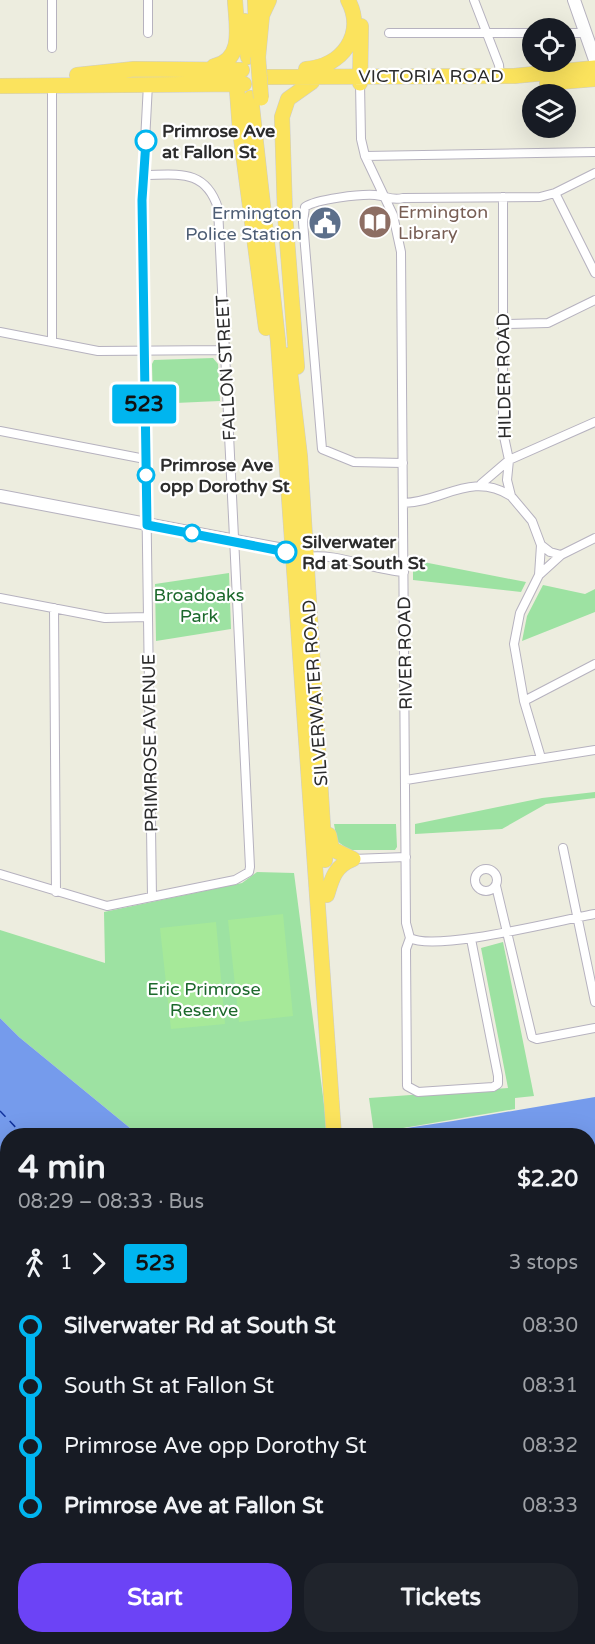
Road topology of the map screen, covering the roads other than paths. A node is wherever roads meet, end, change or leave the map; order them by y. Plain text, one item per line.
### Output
1 (52, 0) edge
2 (148, 0) edge
3 (235, 0) edge
4 (244, 0) edge
5 (255, 0) edge
6 (269, 0) edge
7 (348, 0) edge
8 (355, 0) edge
9 (474, 0) edge
10 (574, 0) edge
11 (148, 33) dead end
12 (389, 33) dead end
13 (522, 33) edge
14 (487, 34) junction
15 (361, 35) junction
16 (590, 35) edge
17 (52, 48) dead end
18 (595, 60) edge
19 (196, 68) junction
20 (595, 68) edge
21 (74, 75) junction
22 (387, 76) junction
23 (500, 76) junction
24 (0, 77) edge
25 (252, 77) junction
26 (360, 79) junction
27 (595, 79) edge
28 (312, 82) junction
29 (0, 84) edge
30 (148, 84) junction
31 (204, 84) junction
32 (52, 85) junction
33 (240, 130) junction
34 (595, 152) edge
35 (365, 156) junction
36 (595, 173) edge
37 (142, 175) junction
38 (555, 194) junction
39 (503, 197) junction
40 (384, 198) junction
41 (595, 273) edge
42 (595, 300) edge
43 (503, 324) junction
44 (0, 332) edge
45 (52, 342) junction
46 (224, 350) junction
47 (144, 351) junction
48 (283, 410) junction
49 (595, 422) edge
50 (0, 431) edge
51 (299, 443) junction
52 (146, 459) junction
53 (509, 460) junction
54 (403, 463) junction
55 (481, 484) junction
56 (0, 496) edge
57 (510, 496) junction
58 (403, 503) junction
59 (147, 525) junction
60 (595, 538) edge
61 (235, 541) junction
62 (542, 545) junction
63 (300, 554) junction
64 (561, 555) junction
65 (404, 572) junction
66 (539, 575) junction
67 (0, 598) edge
68 (54, 608) junction
69 (148, 617) junction
70 (595, 664) edge
71 (524, 700) junction
72 (595, 750) edge
73 (541, 758) junction
74 (320, 774) junction
75 (406, 780) junction
76 (563, 848) dead end
77 (406, 857) junction
78 (353, 859) junction
79 (0, 874) edge
80 (496, 886) dead end
81 (56, 892) junction
82 (327, 895) junction
83 (152, 897) junction
84 (595, 914) edge
85 (578, 917) junction
86 (508, 931) junction
87 (410, 938) junction
88 (471, 939) junction
89 (595, 1002) edge
90 (595, 1028) edge
91 (336, 1104) junction
92 (334, 1128) edge
93 (341, 1128) edge

1 - 17 street
2 - 11 street
3 - 19 highway
4 - 25 highway, SILVERWATER ROAD
5 - 25 highway, SILVERWATER ROAD
6 - 25 highway
7 - 25 highway
8 - 15 highway
9 - 14 street
10 - 16 street
12 - 14 street
13 - 14 street
14 - 23 street
15 - 22 highway
15 - 26 highway
16 - 18 street
19 - 21 highway
19 - 25 highway
20 - 23 highway, VICTORIA ROAD
21 - 24 highway, VICTORIA ROAD
21 - 25 highway, VICTORIA ROAD
22 - 23 highway, VICTORIA ROAD
22 - 26 highway, VICTORIA ROAD
25 - 26 highway, VICTORIA ROAD
25 - 28 highway, VICTORIA ROAD
25 - 31 highway, VICTORIA ROAD
25 - 33 highway
25 - 48 highway, SILVERWATER ROAD
25 - 51 highway, SILVERWATER ROAD
26 - 27 highway, VICTORIA ROAD
26 - 28 highway, VICTORIA ROAD
26 - 35 street, RIVER ROAD
28 - 51 highway
29 - 32 highway, VICTORIA ROAD
30 - 31 highway, VICTORIA ROAD
30 - 32 highway, VICTORIA ROAD
30 - 37 street, PRIMROSE AVENUE
31 - 33 highway
32 - 45 street
33 - 48 highway
34 - 35 street
35 - 40 street, RIVER ROAD
36 - 38 street
37 - 46 street, FALLON STREET
37 - 47 street, PRIMROSE AVENUE
38 - 39 street
38 - 41 street
39 - 40 street
39 - 43 street, HILDER ROAD
40 - 54 street, RIVER ROAD
40 - 54 street
42 - 43 street
43 - 53 street, HILDER ROAD
44 - 45 street
45 - 47 street
46 - 47 street
46 - 61 street, FALLON STREET
47 - 52 street, PRIMROSE AVENUE
48 - 63 highway, SILVERWATER ROAD
49 - 53 street
50 - 52 street
51 - 63 highway, SILVERWATER ROAD
52 - 59 street, PRIMROSE AVENUE
53 - 55 street
53 - 57 street, HILDER ROAD
54 - 58 street, RIVER ROAD
55 - 57 street
55 - 58 street
56 - 59 street
57 - 62 street
58 - 65 street, RIVER ROAD
59 - 61 street
59 - 69 street, PRIMROSE AVENUE
60 - 64 street
61 - 63 street
61 - 83 street, FALLON STREET
62 - 64 street
62 - 66 street
63 - 65 street
63 - 74 highway, SILVERWATER ROAD
63 - 91 highway, SILVERWATER ROAD
64 - 66 street
65 - 75 street, RIVER ROAD
66 - 71 street
67 - 68 street
68 - 69 street
68 - 81 street
69 - 83 street, PRIMROSE AVENUE
70 - 71 street
71 - 73 street
72 - 73 street
73 - 75 street
74 - 78 highway
74 - 82 highway, SILVERWATER ROAD
75 - 77 street, RIVER ROAD
76 - 85 street
77 - 78 street
77 - 87 street, RIVER ROAD
78 - 82 highway
79 - 81 street
80 - 86 street
81 - 83 street
82 - 91 highway, SILVERWATER ROAD
84 - 85 street
85 - 86 street
85 - 89 street
86 - 88 street
86 - 90 street
87 - 88 street
87 - 88 street, RIVER ROAD
91 - 92 highway, SILVERWATER ROAD
91 - 93 highway, SILVERWATER ROAD

